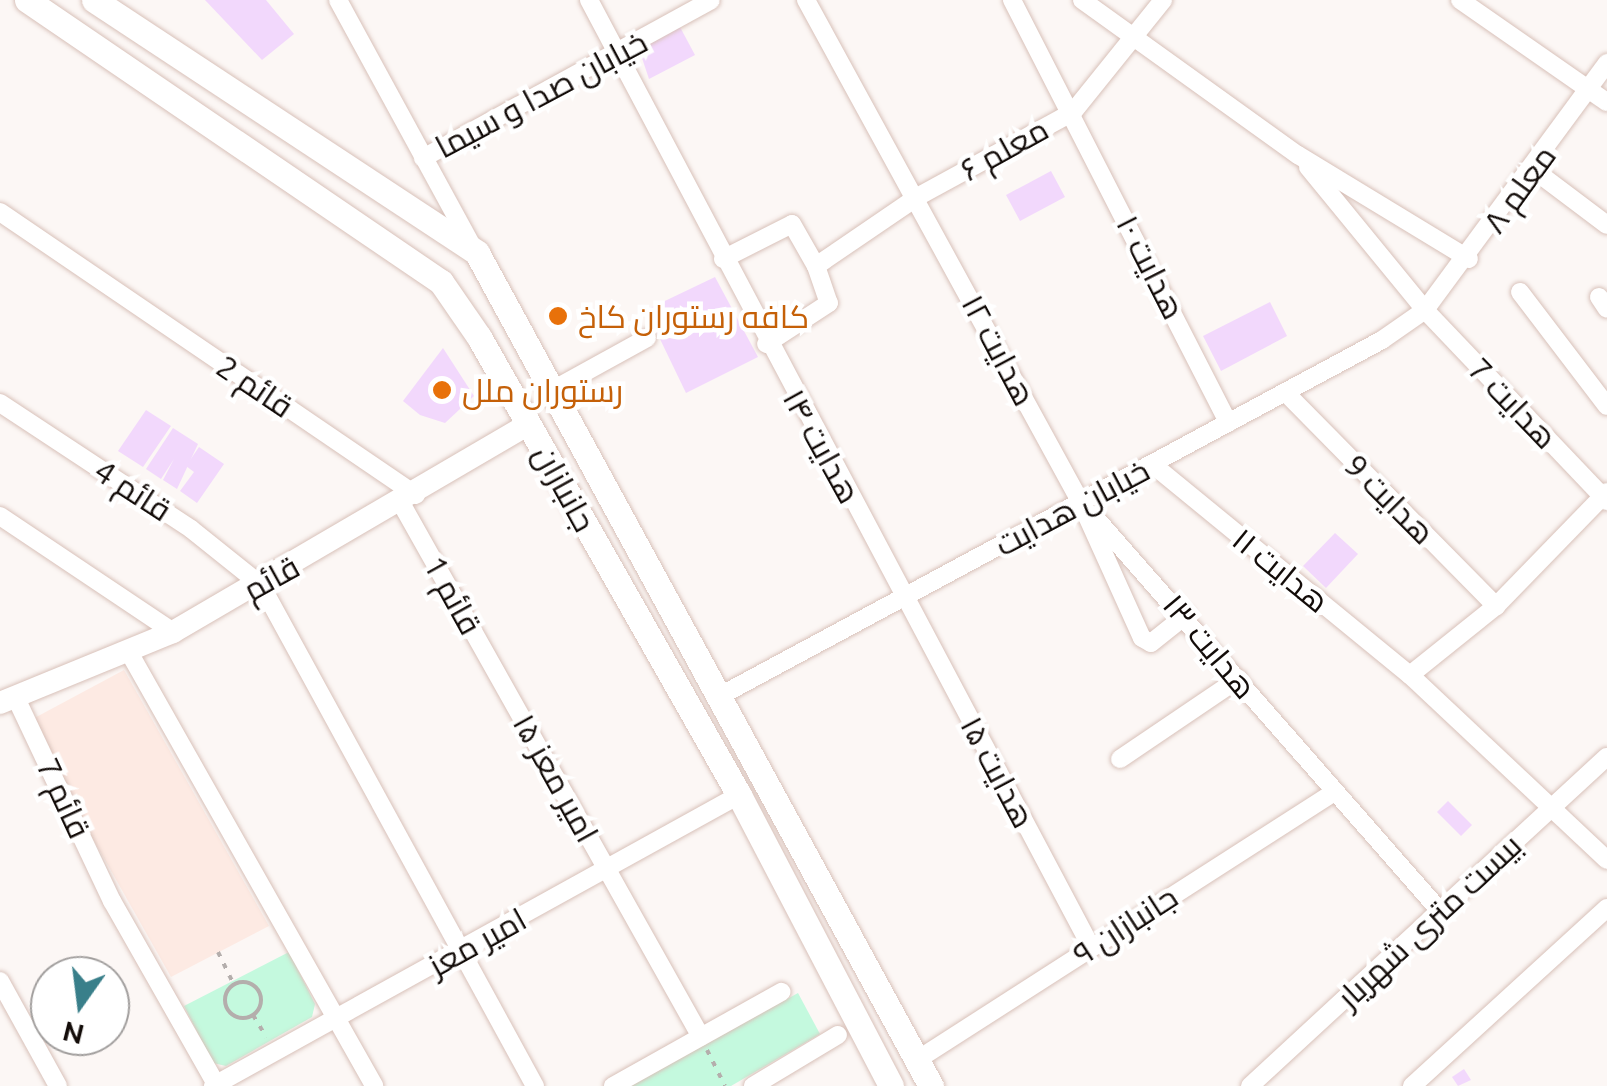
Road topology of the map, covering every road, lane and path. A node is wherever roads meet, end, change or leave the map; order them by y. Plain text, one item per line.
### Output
1 (26, 0) edge
2 (94, 0) edge
3 (338, 0) edge
4 (590, 0) edge
5 (711, 0) edge
6 (806, 0) edge
7 (1012, 0) edge
8 (1082, 0) edge
9 (1163, 0) edge
10 (1460, 0) edge
11 (1136, 38) junction
12 (614, 55) junction
13 (1607, 62) edge
14 (1590, 88) junction
15 (1607, 102) edge
16 (1072, 112) junction
17 (1298, 155) junction
18 (422, 158) junction
19 (1534, 170) junction
20 (917, 198) junction
21 (0, 212) edge
22 (1607, 225) edge
23 (476, 254) junction
24 (1469, 258) junction
25 (723, 260) junction
26 (816, 266) junction
27 (1520, 292) dead end
28 (1425, 310) junction
29 (648, 338) dead end
30 (766, 344) junction
31 (548, 392) junction
32 (1285, 392) junction
33 (0, 403) edge
34 (1607, 406) edge
35 (1228, 423) junction
36 (529, 424) junction
37 (1152, 464) junction
38 (1605, 496) edge
39 (408, 499) junction
40 (1082, 502) junction
41 (0, 516) edge
42 (261, 584) junction
43 (905, 596) junction
44 (1496, 606) junction
45 (1186, 615) junction
46 (173, 632) junction
47 (130, 654) junction
48 (1410, 675) junction
49 (1238, 679) junction
50 (504, 686) joint
51 (716, 698) junction
52 (8, 699) edge
53 (1607, 757) edge
54 (1120, 758) dead end
55 (1334, 792) junction
56 (739, 795) junction
57 (1551, 808) junction
58 (1607, 860) edge
59 (608, 870) junction
60 (1607, 908) edge
61 (1440, 911) junction
62 (1091, 947) junction
63 (461, 951) junction
64 (218, 952) dead end
65 (0, 981) edge
66 (234, 985) junction
67 (781, 992) dead end
68 (254, 1015) junction
69 (337, 1019) junction
70 (838, 1035) dead end
71 (701, 1037) junction
72 (269, 1042) dead end
73 (917, 1060) junction
74 (215, 1085) edge
75 (58, 1086) edge
76 (374, 1086) edge
77 (535, 1086) edge
78 (613, 1086) edge
79 (724, 1086) edge
80 (753, 1086) edge
81 (891, 1086) edge
82 (931, 1086) edge
83 (1250, 1086) edge
84 (1412, 1086) edge

1 - 36 main road, جانبازان
2 - 23 main road, جانبازان
3 - 18 street
4 - 12 street, هدایت ۱۴
5 - 12 street, خیابان صدا و سیما
6 - 20 street, هدایت ۱۲
7 - 16 street, هدایت ۱۰
8 - 11 street
9 - 11 street, معلم ۶
10 - 14 street
11 - 16 street, معلم ۶
11 - 17 street
12 - 18 street, خیابان صدا و سیما
12 - 25 street, هدایت ۱۴
13 - 14 street, معلم ۸
14 - 15 street
14 - 19 street, معلم ۸
16 - 20 street, معلم ۶
16 - 35 street, هدایت ۱۰
17 - 24 street
17 - 28 street, هدایت 7
18 - 23 street
19 - 22 street
19 - 24 street, معلم ۸
20 - 26 street, معلم ۶
20 - 40 street, هدایت ۱۲
21 - 39 street, قائم 2
23 - 31 main road, جانبازان
24 - 28 street, معلم ۸
25 - 26 street
25 - 30 street, هدایت ۱۴
26 - 30 street
27 - 34 street
28 - 32 street, خیابان هدایت
28 - 38 street, هدایت 7
29 - 31 street
30 - 43 street, هدایت ۱۴
31 - 51 main road, جانبازان
32 - 35 street, خیابان هدایت
32 - 44 street, هدایت 9
33 - 42 street, قائم 4
35 - 37 street, خیابان هدایت
36 - 39 street, قائم
36 - 56 main road, جانبازان
37 - 40 street, خیابان هدایت
37 - 48 street, هدایت ۱۱
38 - 44 street
39 - 42 street, قائم
39 - 50 street, قائم 1
40 - 43 street, خیابان هدایت
40 - 45 street, هدایت ۱۳
40 - 45 street
41 - 46 street
42 - 46 street, قائم
42 - 63 street
43 - 51 street, خیابان هدایت
43 - 62 street, هدایت ۱۵
44 - 48 street
45 - 49 street, هدایت ۱۳
46 - 47 street, قائم
47 - 52 street, قائم
47 - 69 street
48 - 57 street, هدایت ۱۱
49 - 54 street
49 - 55 street, هدایت ۱۳
50 - 59 street, امیر معز ۱۵
51 - 73 main road, جانبازان
52 - 74 street, قائم 7
53 - 57 street, بیست متری شهریار
55 - 61 street, هدایت ۱۳
55 - 62 street, جانبازان ۹
56 - 59 street, امیر معز
56 - 81 main road, جانبازان
57 - 58 street, هدایت ۱۱
57 - 61 street, بیست متری شهریار
59 - 63 street, امیر معز
59 - 71 street, امیر معز ۱۵
60 - 84 street
61 - 83 street, بیست متری شهریار
62 - 73 street, جانبازان ۹
63 - 69 street, امیر معز
63 - 77 street
64 - 66 path
65 - 75 street
66 - 68 path
66 - 68 path
67 - 71 street
68 - 72 path
69 - 74 street, امیر معز
69 - 76 street
70 - 80 street
71 - 78 street
71 - 79 path
73 - 82 main road, جانبازان

